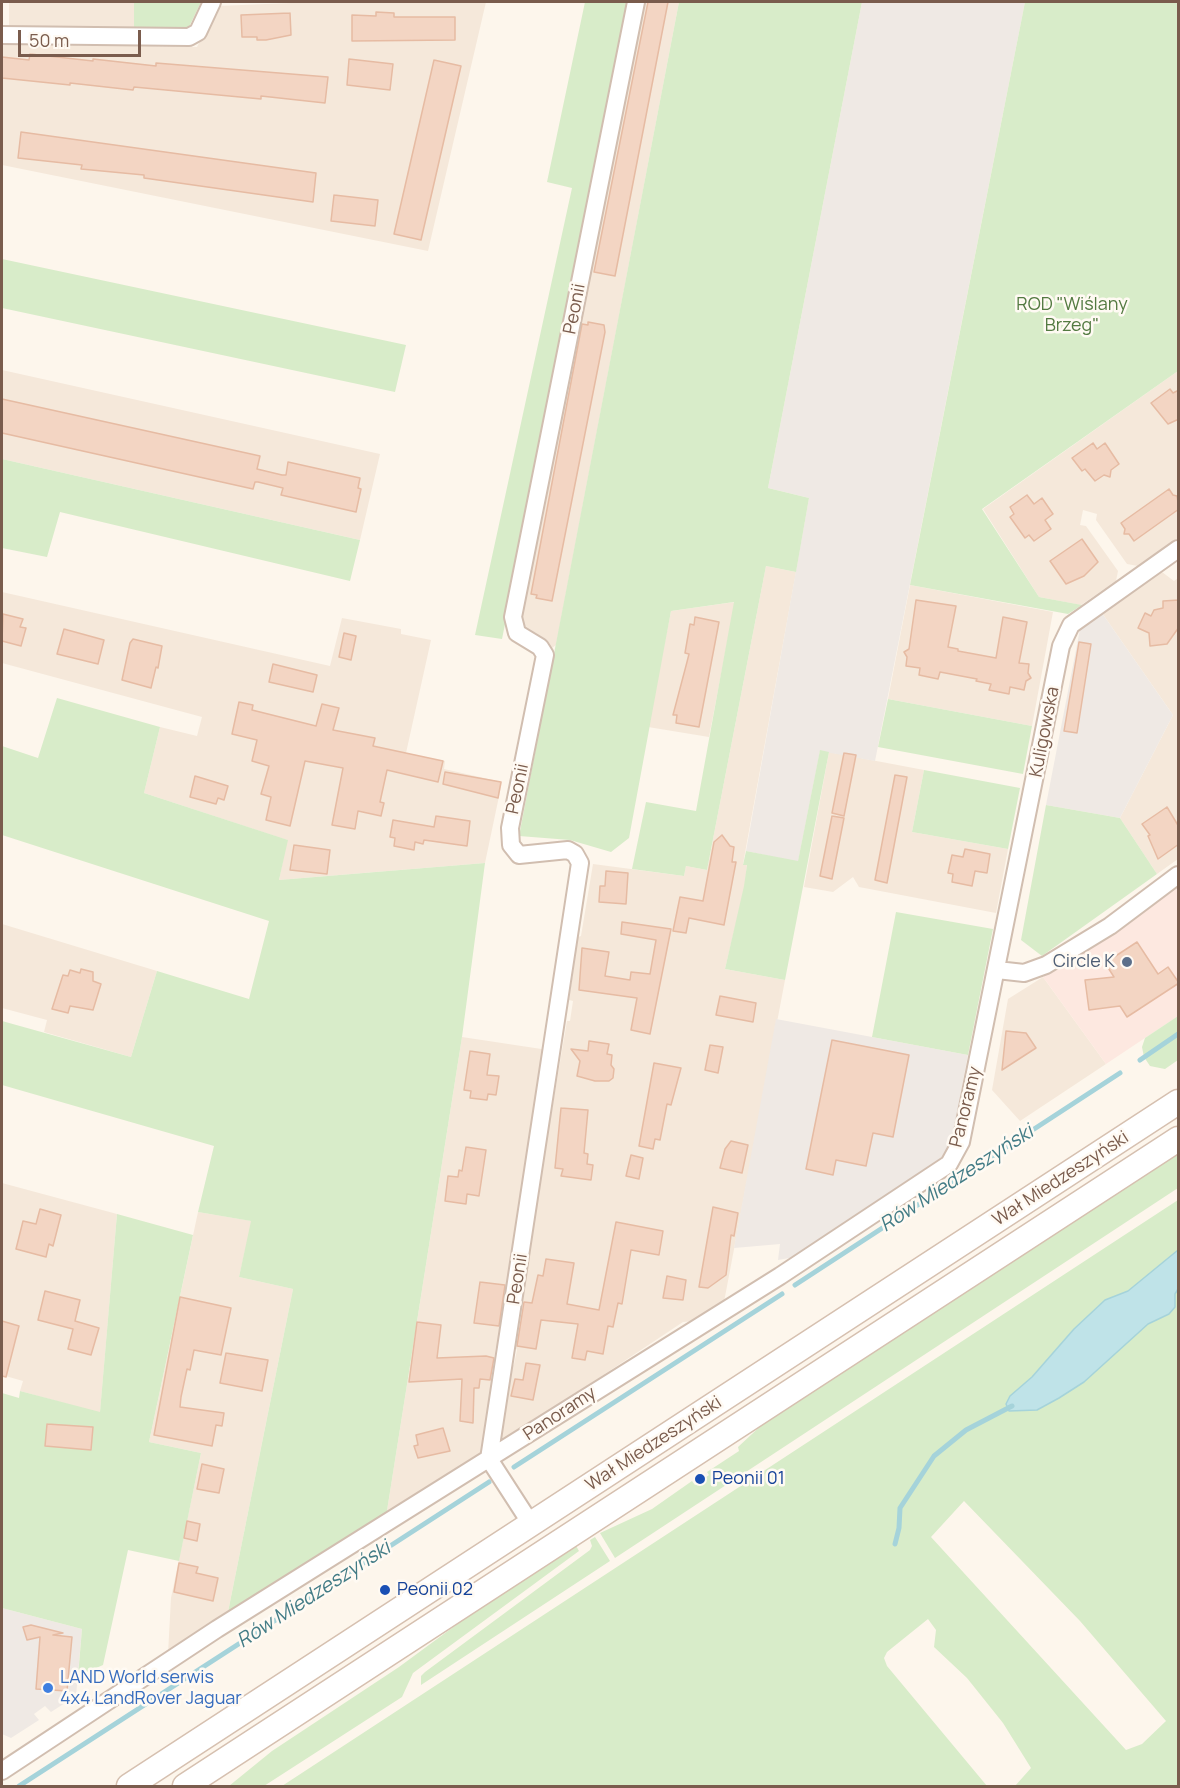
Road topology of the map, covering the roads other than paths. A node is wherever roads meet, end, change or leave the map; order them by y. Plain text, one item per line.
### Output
1 (212, 2) edge
2 (636, 2) edge
3 (2, 35) edge
4 (1176, 557) edge
5 (1179, 874) edge
6 (997, 970) junction
7 (1179, 1102) edge
8 (1179, 1139) edge
9 (489, 1459) junction
10 (531, 1524) junction
11 (2, 1770) edge
12 (129, 1786) edge
13 (185, 1786) edge

1 - 3 street
2 - 9 street, Peonii
4 - 6 street, Kuligowska
5 - 6 street
6 - 9 street, Panoramy
7 - 10 main road, Wał Miedzeszyński
8 - 13 main road, Wał Miedzeszyński
9 - 10 street
9 - 11 street, Panoramy
10 - 12 main road, Wał Miedzeszyński

